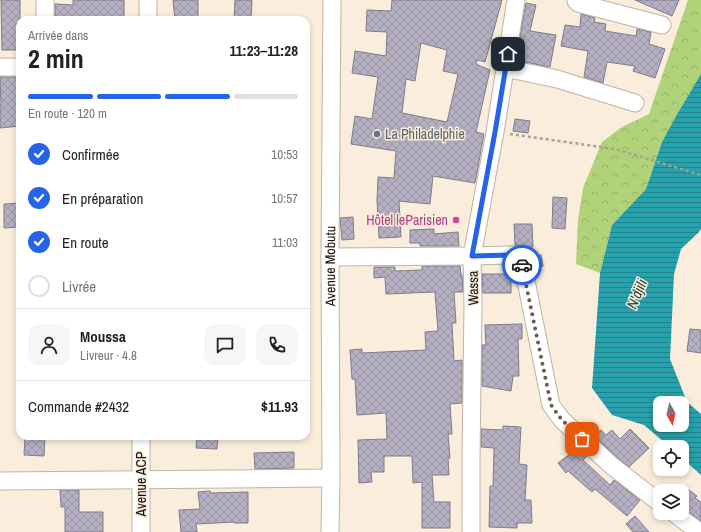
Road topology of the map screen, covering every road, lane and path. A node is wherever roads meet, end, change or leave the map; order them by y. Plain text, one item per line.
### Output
1 (45, 0) edge
2 (148, 0) edge
3 (332, 0) edge
4 (516, 0) edge
5 (576, 0) edge
6 (45, 16) edge
7 (148, 16) edge
8 (662, 25) dead end
9 (0, 67) edge
10 (16, 67) edge
11 (505, 68) junction
12 (635, 103) dead end
13 (495, 132) junction
14 (701, 175) edge
15 (472, 256) junction
16 (330, 257) junction
17 (141, 440) edge
18 (331, 478) junction
19 (141, 480) junction
20 (0, 481) edge
21 (653, 498) edge
22 (683, 520) edge
23 (140, 532) edge
24 (330, 532) edge
25 (471, 532) edge
26 (699, 532) edge

1 - 6 street
2 - 7 street
3 - 16 street, Avenue Mobutu
4 - 11 street, Wassa
5 - 8 street
9 - 10 street
11 - 12 street
11 - 13 street, Wassa
13 - 14 path
13 - 15 street, Wassa
15 - 16 street
15 - 21 street
15 - 25 street, Wassa
16 - 18 street, Avenue Mobutu
17 - 19 street, Avenue ACP
18 - 19 street
18 - 24 street, Avenue Mobutu
19 - 20 street
19 - 23 street, Avenue ACP
22 - 26 street

